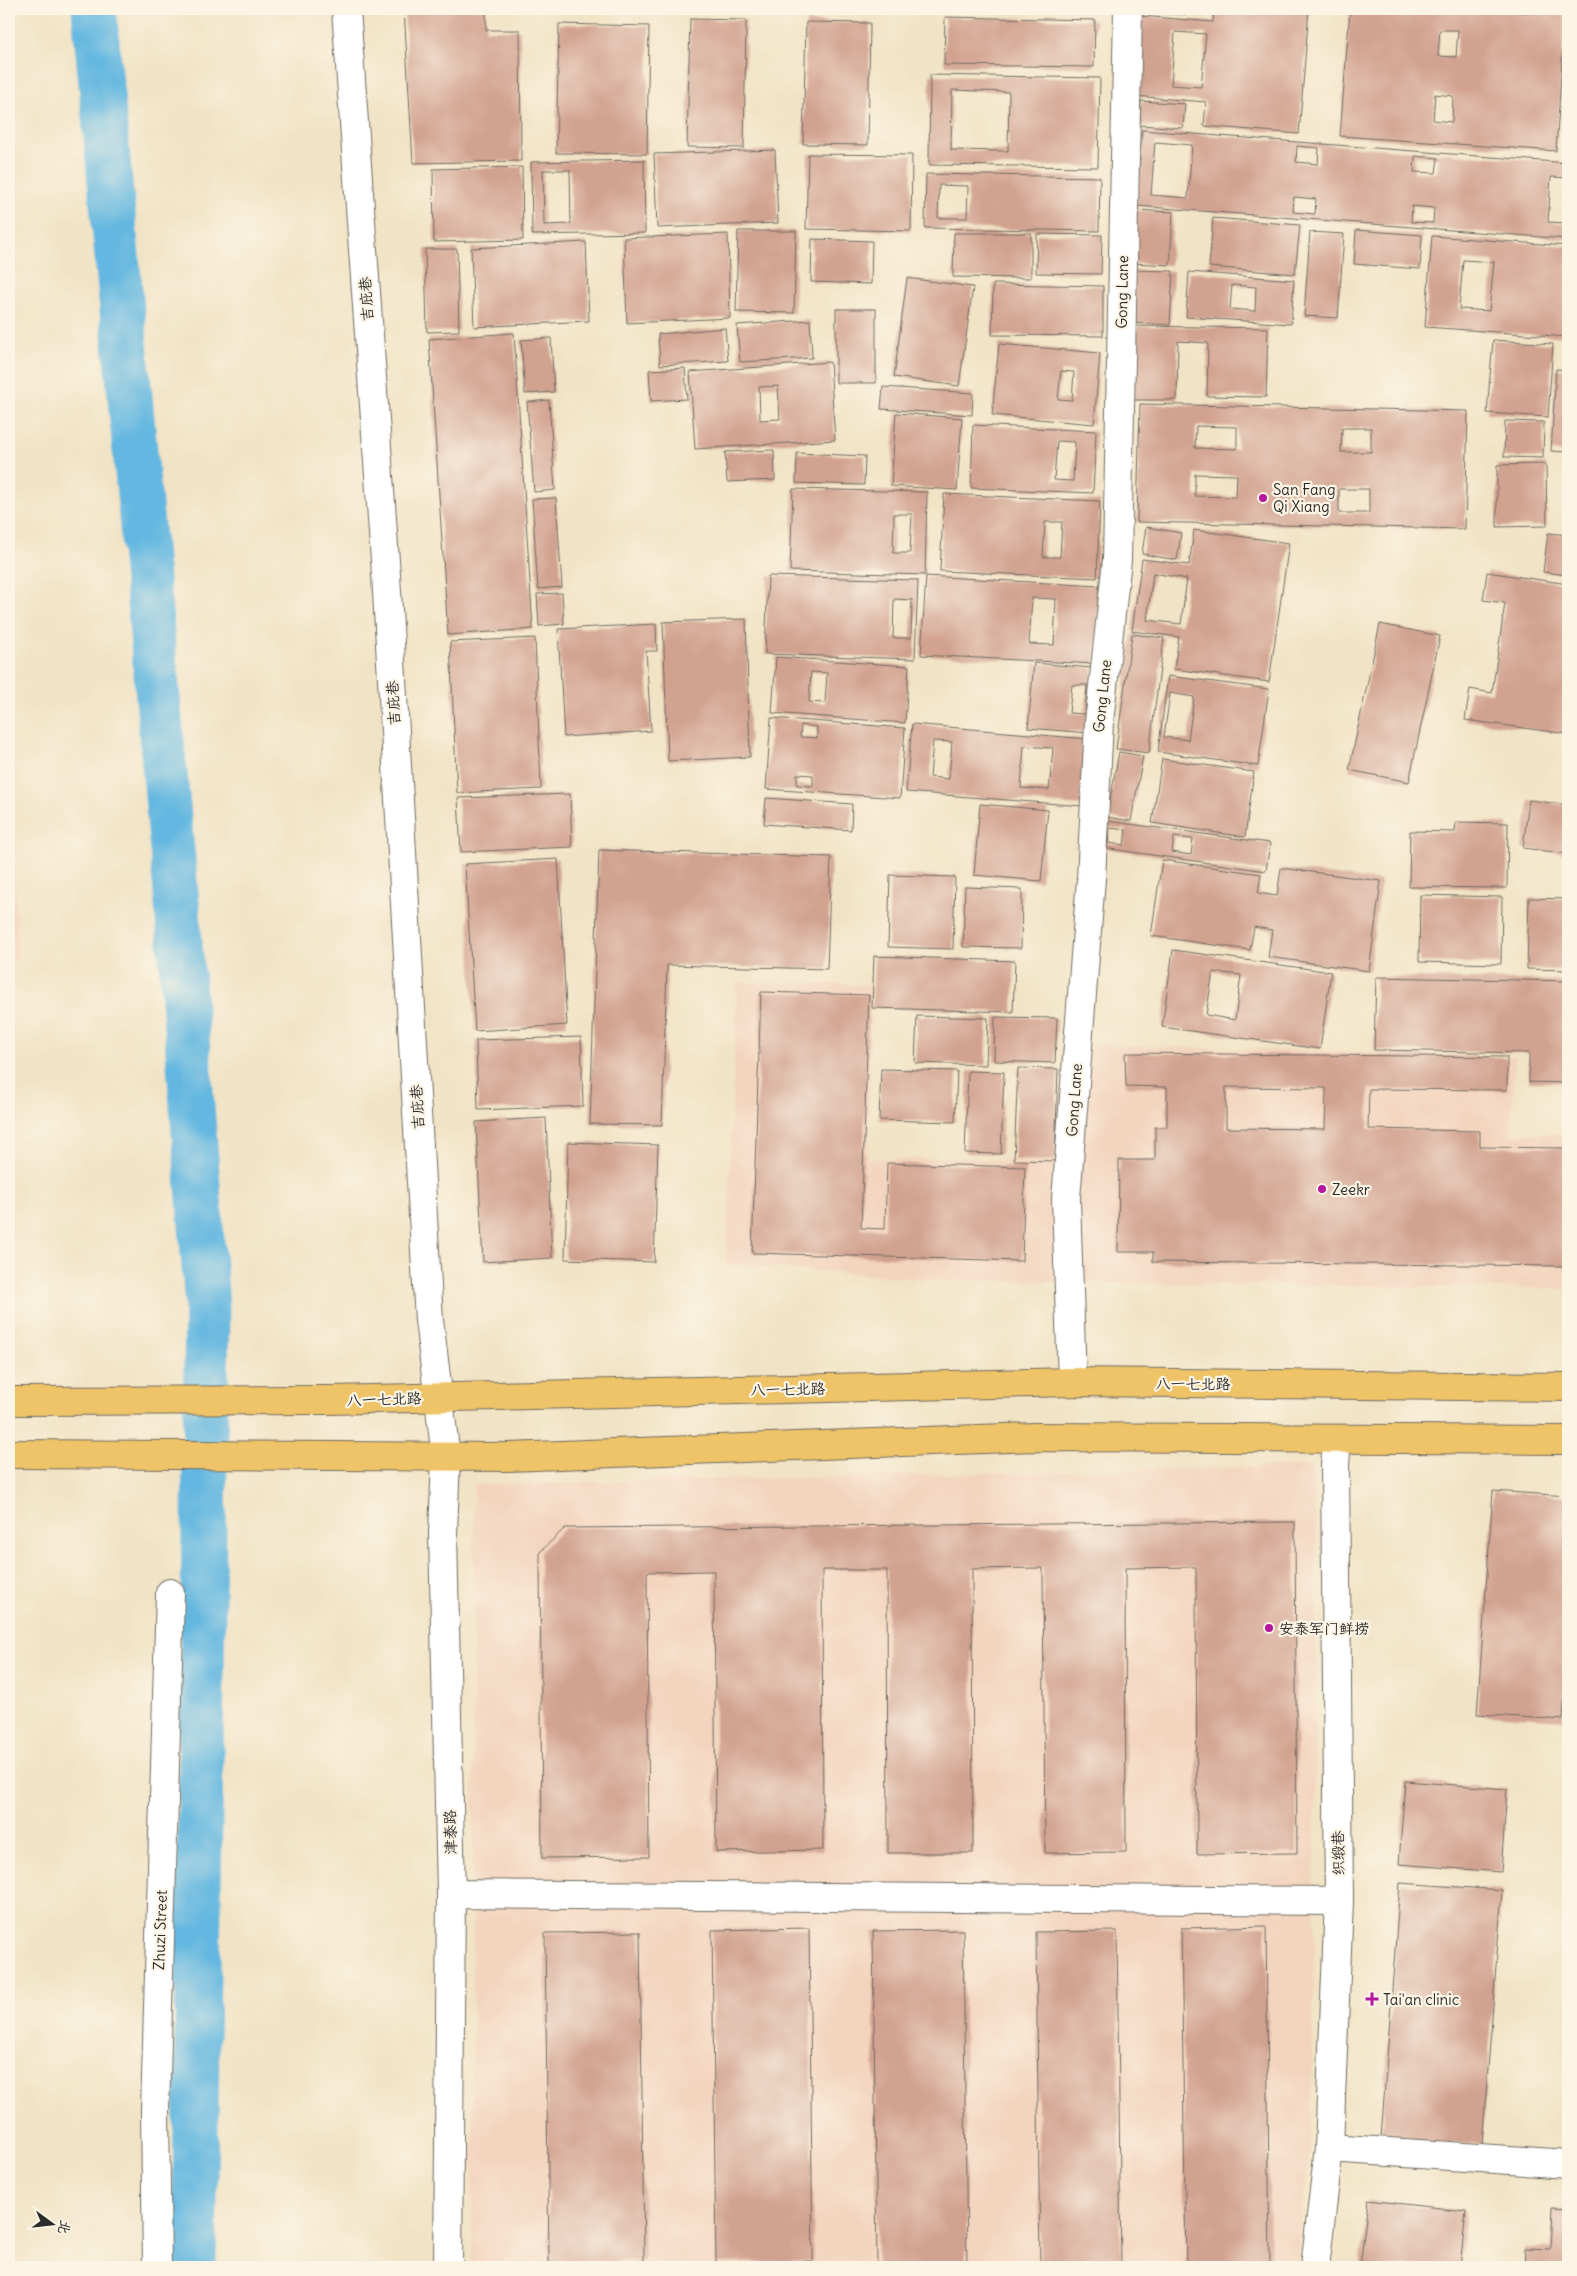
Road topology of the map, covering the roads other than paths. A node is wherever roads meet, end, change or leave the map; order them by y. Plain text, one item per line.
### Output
1 (346, 9) edge
2 (1128, 9) edge
3 (1072, 1382) junction
4 (1568, 1386) edge
5 (438, 1397) junction
6 (9, 1401) edge
7 (1337, 1439) junction
8 (1568, 1440) edge
9 (9, 1454) edge
10 (446, 1457) junction
11 (170, 1593) dead end
12 (451, 1894) junction
13 (1339, 1901) junction
14 (1328, 2148) junction
15 (1568, 2164) edge
16 (157, 2267) edge
17 (448, 2267) edge
18 (1315, 2267) edge

1 - 5 street, 吉庇巷
2 - 3 street, Gong Lane
3 - 4 main road, 八一七北路
3 - 5 main road, 八一七北路
5 - 6 main road, 八一七北路
5 - 10 street, 津泰路
7 - 8 main road
7 - 10 main road
7 - 13 street, 织缎巷
9 - 10 main road
10 - 12 street, 津泰路
11 - 16 street, Zhuzi Street
12 - 13 street
12 - 17 street, 津泰路
13 - 14 street, 织缎巷
14 - 15 street
14 - 18 street, 织缎巷

